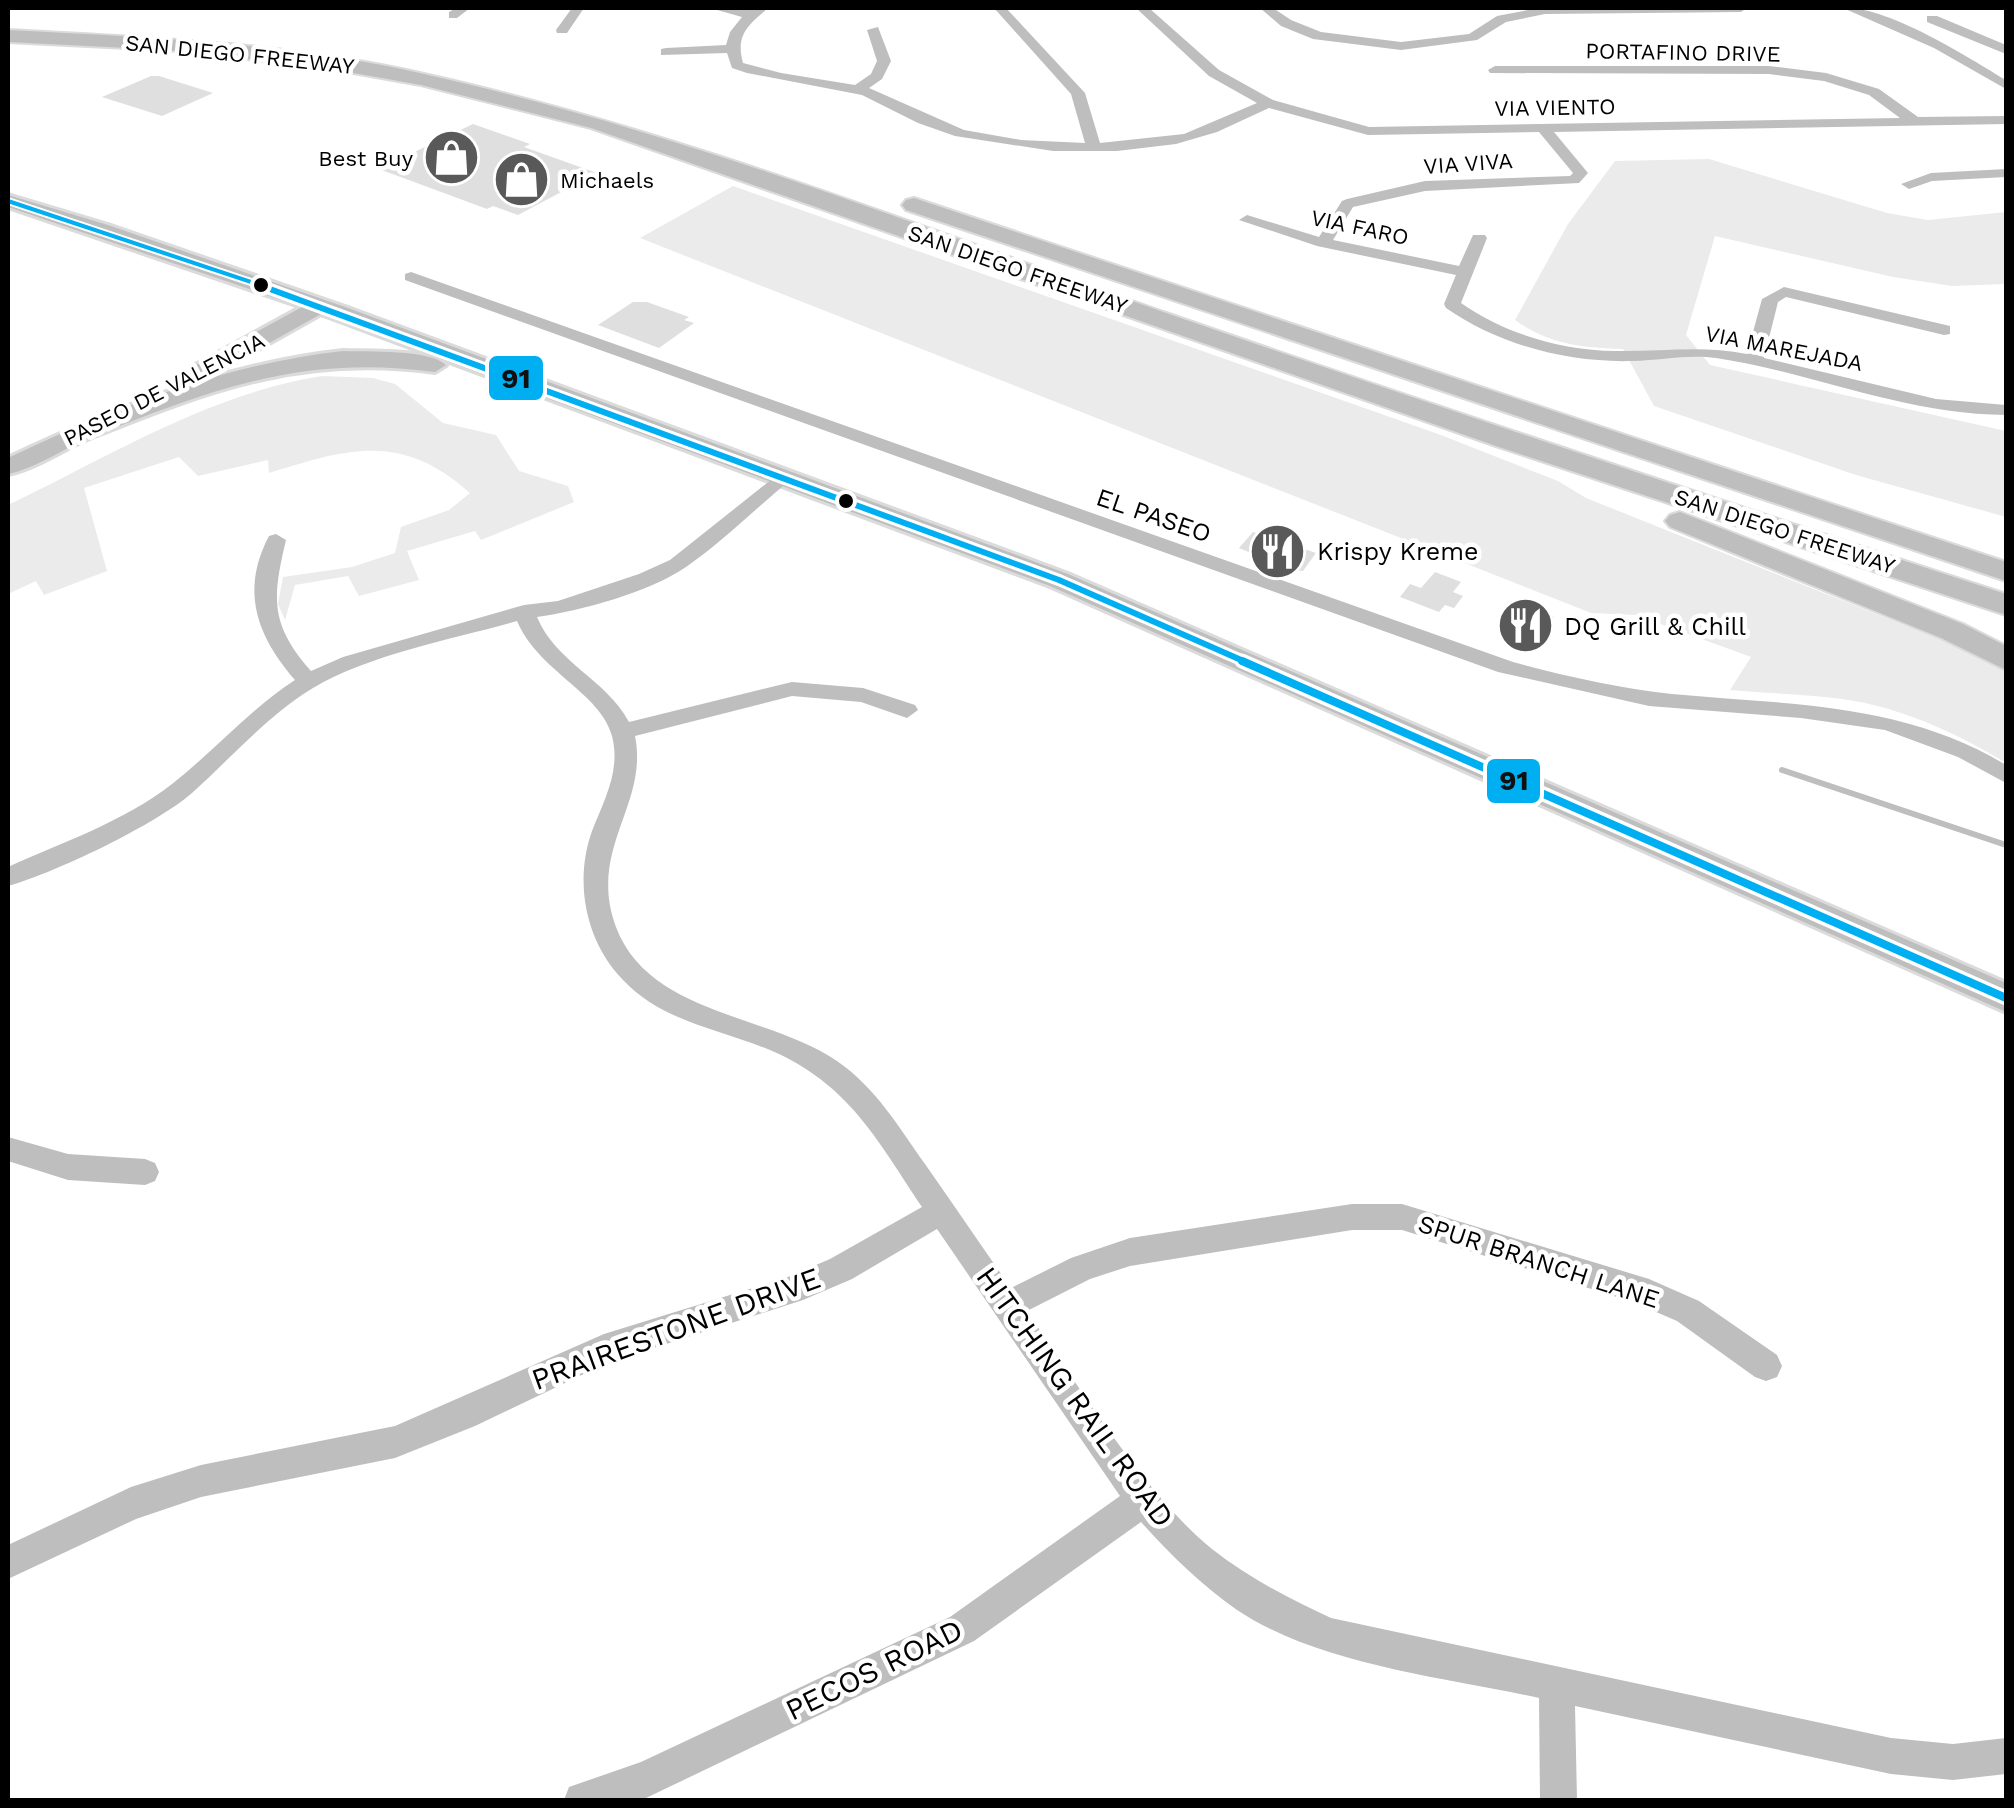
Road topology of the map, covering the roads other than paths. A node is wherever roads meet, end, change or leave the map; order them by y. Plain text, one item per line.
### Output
1 (578, 8) edge
2 (716, 8) edge
3 (1000, 8) edge
4 (1142, 8) edge
5 (1266, 8) edge
6 (1659, 8) edge
7 (1741, 8) edge
8 (1849, 8) edge
9 (757, 11) edge
10 (1932, 19) dead end
11 (8, 21) edge
12 (562, 30) dead end
13 (873, 30) dead end
14 (8, 36) edge
15 (1358, 43) junction
16 (731, 49) junction
17 (2006, 50) edge
18 (666, 52) dead end
19 (1352, 59) dead end
20 (1495, 70) dead end
21 (2006, 85) edge
22 (858, 90) junction
23 (1268, 103) junction
24 (2006, 120) edge
25 (1918, 124) junction
26 (1545, 130) junction
27 (1094, 148) junction
28 (2006, 173) edge
29 (823, 175) dead end
30 (1909, 184) dead end
31 (894, 198) dead end
32 (8, 201) edge
33 (1247, 220) dead end
34 (1479, 238) dead end
35 (1323, 243) junction
36 (1465, 272) junction
37 (410, 277) dead end
38 (319, 306) junction
39 (1944, 330) dead end
40 (1754, 361) junction
41 (492, 372) junction
42 (2006, 410) edge
43 (84, 432) junction
44 (1506, 440) junction
45 (1616, 441) junction
46 (8, 467) edge
47 (773, 473) junction
48 (276, 540) dead end
49 (2006, 548) edge
50 (2006, 572) edge
51 (2006, 604) edge
52 (524, 612) junction
53 (2006, 659) edge
54 (308, 681) junction
55 (907, 710) dead end
56 (623, 731) junction
57 (2006, 776) edge
58 (8, 876) edge
59 (2006, 998) edge
60 (8, 1148) edge
61 (145, 1172) dead end
62 (942, 1211) junction
63 (1007, 1306) junction
64 (1766, 1366) dead end
65 (1143, 1500) junction
66 (8, 1562) edge
67 (1557, 1686) junction
68 (2006, 1756) edge
69 (582, 1800) edge
70 (1558, 1800) edge

1 - 12 street
2 - 9 street
3 - 27 street
4 - 23 street, VIA VIENTO
5 - 15 street
6 - 7 street
6 - 15 street
8 - 21 street
9 - 16 street
10 - 17 street
11 - 29 highway, SAN DIEGO FREEWAY
13 - 22 street
14 - 44 highway, SAN DIEGO FREEWAY
15 - 19 street
16 - 18 street
16 - 22 street
20 - 25 street, PORTAFINO DRIVE
22 - 27 street
23 - 26 street, VIA VIENTO
23 - 27 street
24 - 25 street, VIA VIENTO
25 - 26 street, VIA VIENTO
26 - 35 street, VIA VIVA
28 - 30 street
31 - 45 highway, SAN DIEGO FREEWAY
32 - 38 main road
33 - 35 street, VIA FARO
34 - 36 street, VIA MAREJADA
35 - 36 street, VIA FARO
36 - 40 street, VIA MAREJADA
37 - 57 street, EL PASEO
38 - 41 main road
38 - 43 main road, PASEO DE VALENCIA
39 - 40 street
40 - 42 street, VIA MAREJADA
41 - 43 main road
41 - 47 main road
43 - 46 main road, PASEO DE VALENCIA
44 - 51 highway, SAN DIEGO FREEWAY
44 - 53 highway
45 - 49 highway
45 - 50 highway, SAN DIEGO FREEWAY
47 - 52 street
47 - 59 main road
48 - 54 street
52 - 54 street
52 - 56 street
54 - 58 street
55 - 56 street
56 - 62 street, HITCHING RAIL ROAD
60 - 61 street
62 - 63 street, HITCHING RAIL ROAD
62 - 66 street, PRAIRESTONE DRIVE
63 - 64 street, SPUR BRANCH LANE
63 - 65 street, HITCHING RAIL ROAD
65 - 67 street, HITCHING RAIL ROAD
65 - 69 street, PECOS ROAD
67 - 68 street, HITCHING RAIL ROAD
67 - 70 street

